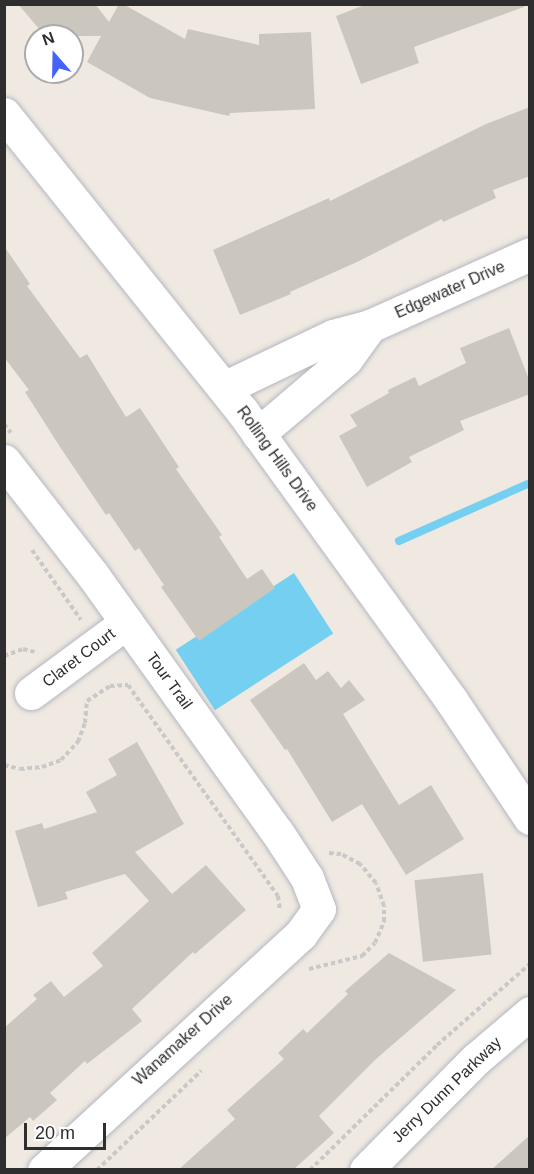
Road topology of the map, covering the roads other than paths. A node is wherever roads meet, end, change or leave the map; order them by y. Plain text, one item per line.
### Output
1 (4, 114) edge
2 (530, 254) edge
3 (370, 326) junction
4 (224, 388) junction
5 (258, 434) junction
6 (11, 452) edge
7 (126, 622) junction
8 (31, 693) dead end
9 (530, 818) edge
10 (319, 909) joint
11 (530, 1013) edge
12 (44, 1170) edge
13 (366, 1170) edge

1 - 4 street, Rolling Hills Drive
2 - 3 street, Edgewater Drive
3 - 4 street, Edgewater Drive
3 - 5 street, Edgewater Drive
4 - 5 street, Rolling Hills Drive
5 - 9 street, Rolling Hills Drive
6 - 7 street, Tour Trail
7 - 8 street, Claret Court
7 - 10 street, Tour Trail
10 - 12 street, Wanamaker Drive
11 - 13 street, Jerry Dunn Parkway

